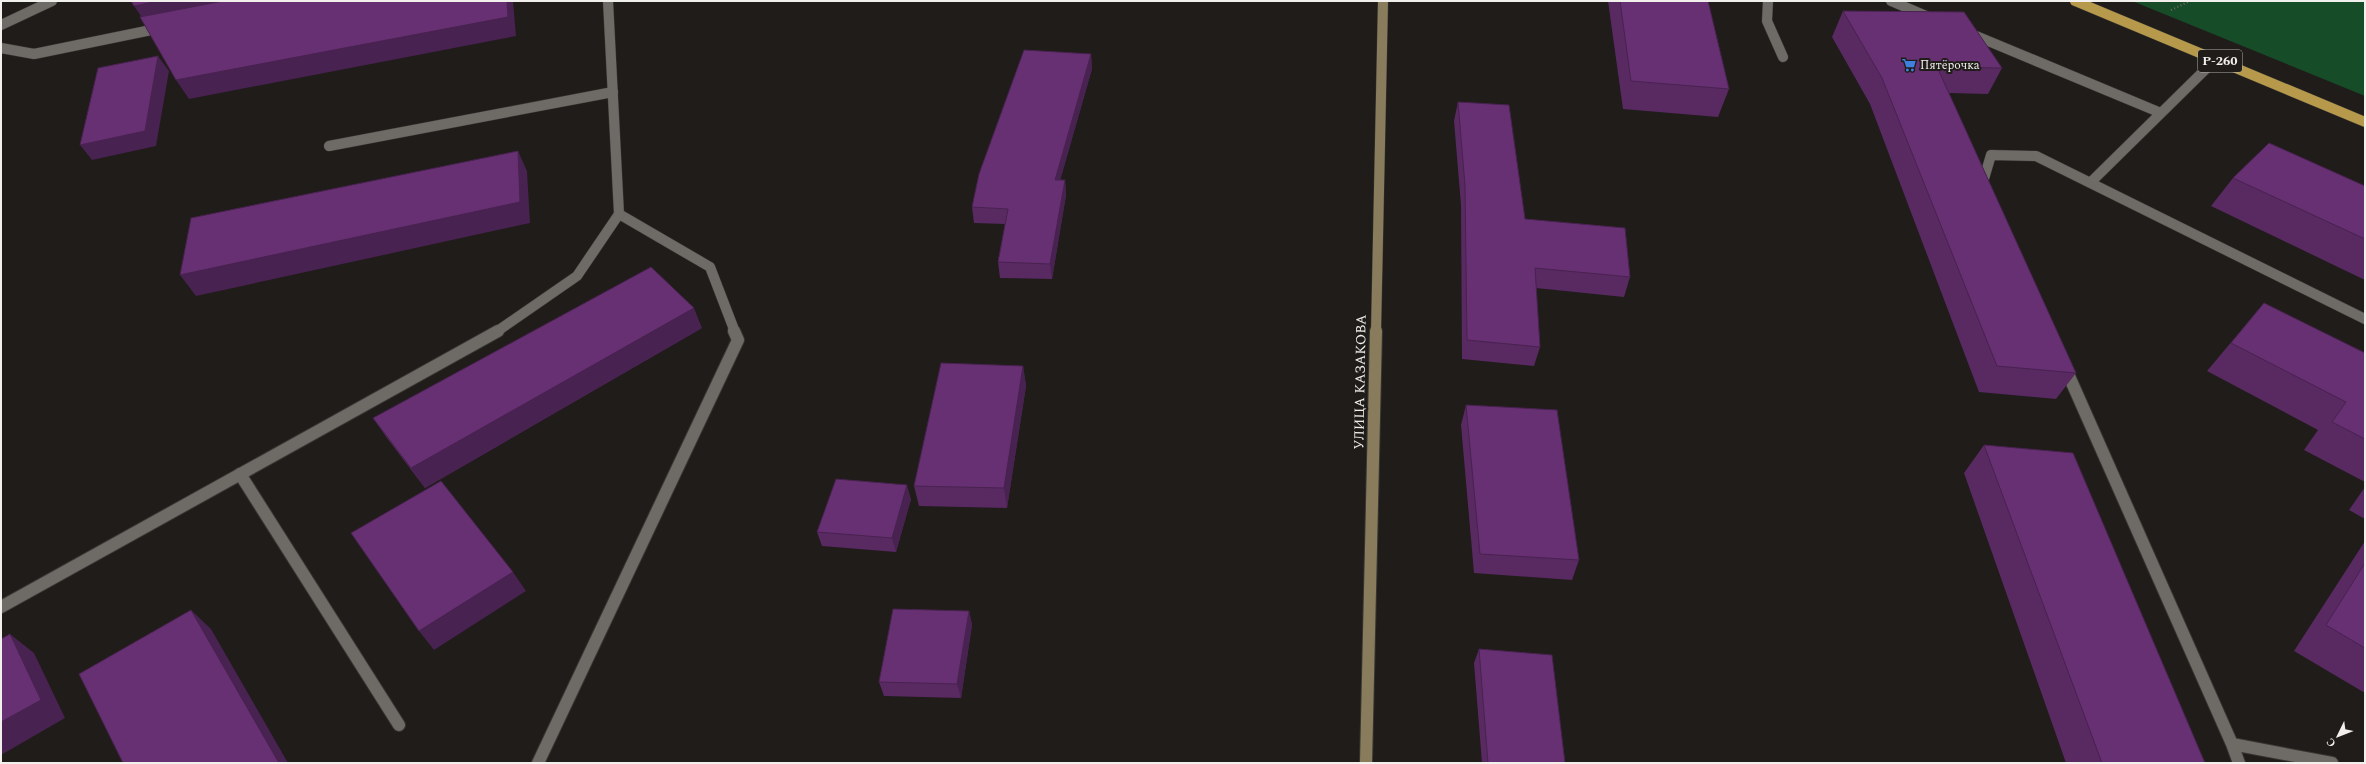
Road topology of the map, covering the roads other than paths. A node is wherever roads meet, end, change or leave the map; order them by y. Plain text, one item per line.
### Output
1 (52, 1) edge
2 (608, 1) edge
3 (1383, 1) edge
4 (1768, 1) edge
5 (1891, 1) edge
6 (2075, 1) edge
7 (1942, 22) edge
8 (1, 25) edge
9 (167, 27) edge
10 (1956, 28) edge
11 (1, 48) edge
12 (1782, 56) dead end
13 (2216, 59) junction
14 (613, 92) junction
15 (2161, 113) junction
16 (2365, 122) edge
17 (329, 146) dead end
18 (2090, 183) junction
19 (1989, 196) edge
20 (619, 214) junction
21 (2365, 319) edge
22 (2060, 357) edge
23 (240, 474) junction
24 (1, 607) edge
25 (399, 725) dead end
26 (2232, 744) junction
27 (538, 763) edge
28 (1366, 763) edge
29 (2239, 763) edge
30 (2332, 763) edge

1 - 8 street
2 - 14 street
3 - 28 main road, УЛИЦА КАЗАКОВА
4 - 12 street
5 - 7 street
6 - 13 highway, Р-260
9 - 11 street
10 - 15 street
13 - 15 street
13 - 16 highway, Р-260
14 - 17 street
14 - 20 street
15 - 18 street
18 - 19 street
18 - 21 street
20 - 23 street
20 - 27 street
22 - 26 street
23 - 24 street
23 - 25 street
26 - 29 street
26 - 30 street

